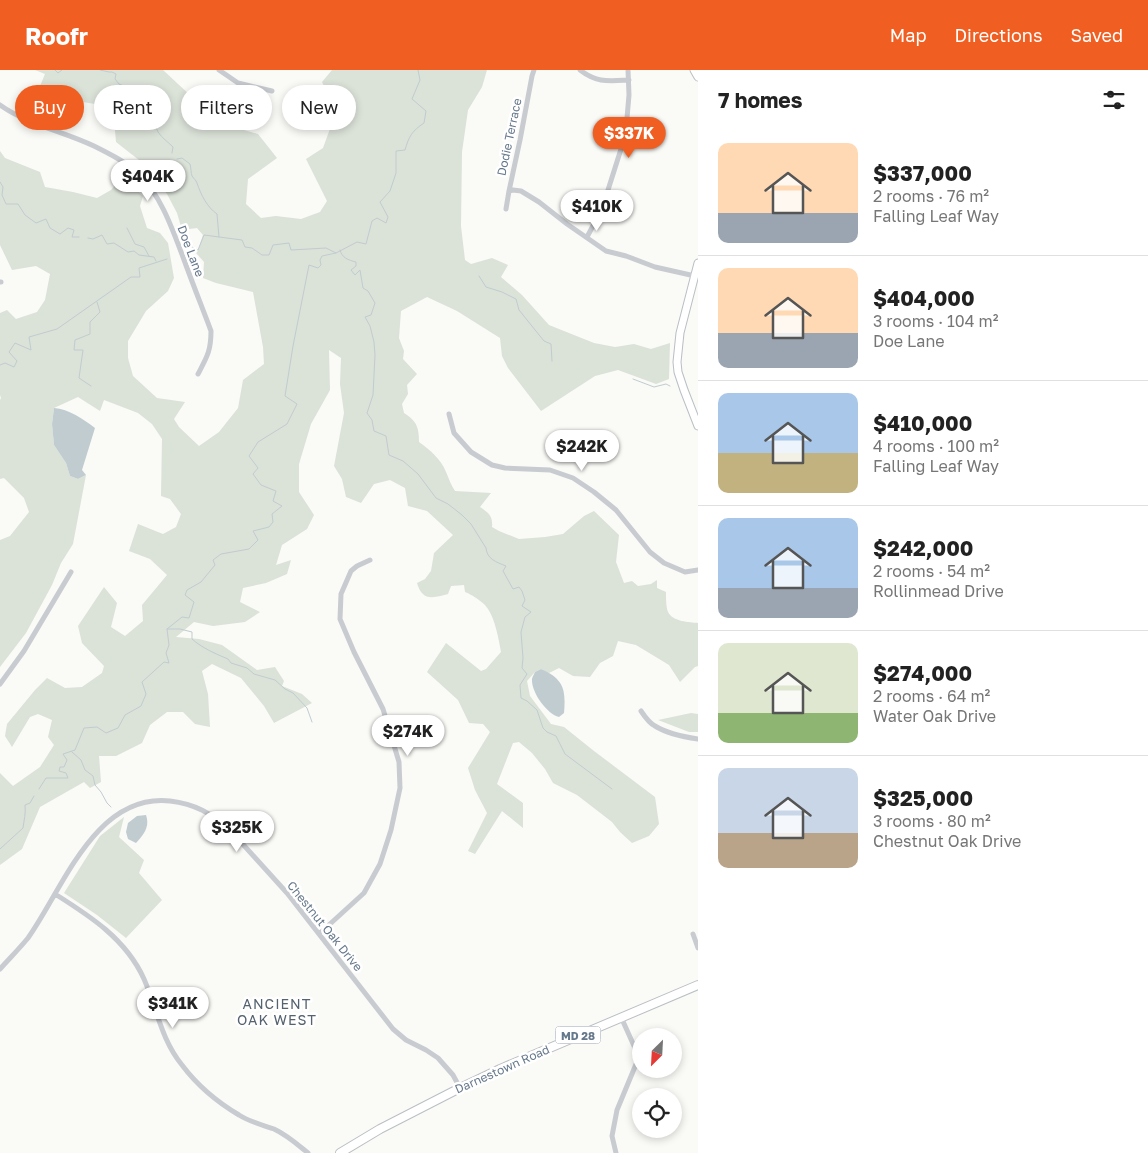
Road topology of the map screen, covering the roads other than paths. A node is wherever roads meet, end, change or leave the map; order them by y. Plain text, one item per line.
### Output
1 (219, 70) edge
2 (534, 70) edge
3 (580, 70) edge
4 (628, 70) edge
5 (694, 70) edge
6 (698, 77) edge
7 (629, 80) junction
8 (246, 85) edge
9 (0, 105) edge
10 (509, 191) junction
11 (506, 209) dead end
12 (587, 237) junction
13 (698, 263) edge
14 (695, 276) junction
15 (198, 374) dead end
16 (449, 414) dead end
17 (698, 426) edge
18 (370, 560) dead end
19 (698, 570) edge
20 (71, 572) dead end
21 (0, 684) edge
22 (641, 711) dead end
23 (698, 740) edge
24 (55, 894) junction
25 (319, 934) junction
26 (693, 934) dead end
27 (698, 948) edge
28 (0, 969) edge
29 (698, 985) edge
30 (621, 1017) junction
31 (460, 1088) junction
32 (308, 1153) edge
33 (340, 1153) edge
34 (616, 1153) edge

1 - 8 street
2 - 10 street, Dodie Terrace
3 - 7 street
4 - 7 street
5 - 6 street
7 - 12 street
9 - 15 street, Doe Lane
10 - 11 street, Dodie Terrace
10 - 12 street
12 - 14 street
13 - 14 street
14 - 17 street
16 - 19 street
18 - 25 street
20 - 21 street
22 - 23 street
24 - 25 street, Chestnut Oak Drive
24 - 28 street, Chestnut Oak Drive
24 - 32 street
25 - 31 street, Chestnut Oak Drive
26 - 27 street
29 - 30 main road, Darnestown Road / MD 28
30 - 31 main road, Darnestown Road / MD 28
30 - 34 street
31 - 33 main road, Darnestown Road / MD 28

